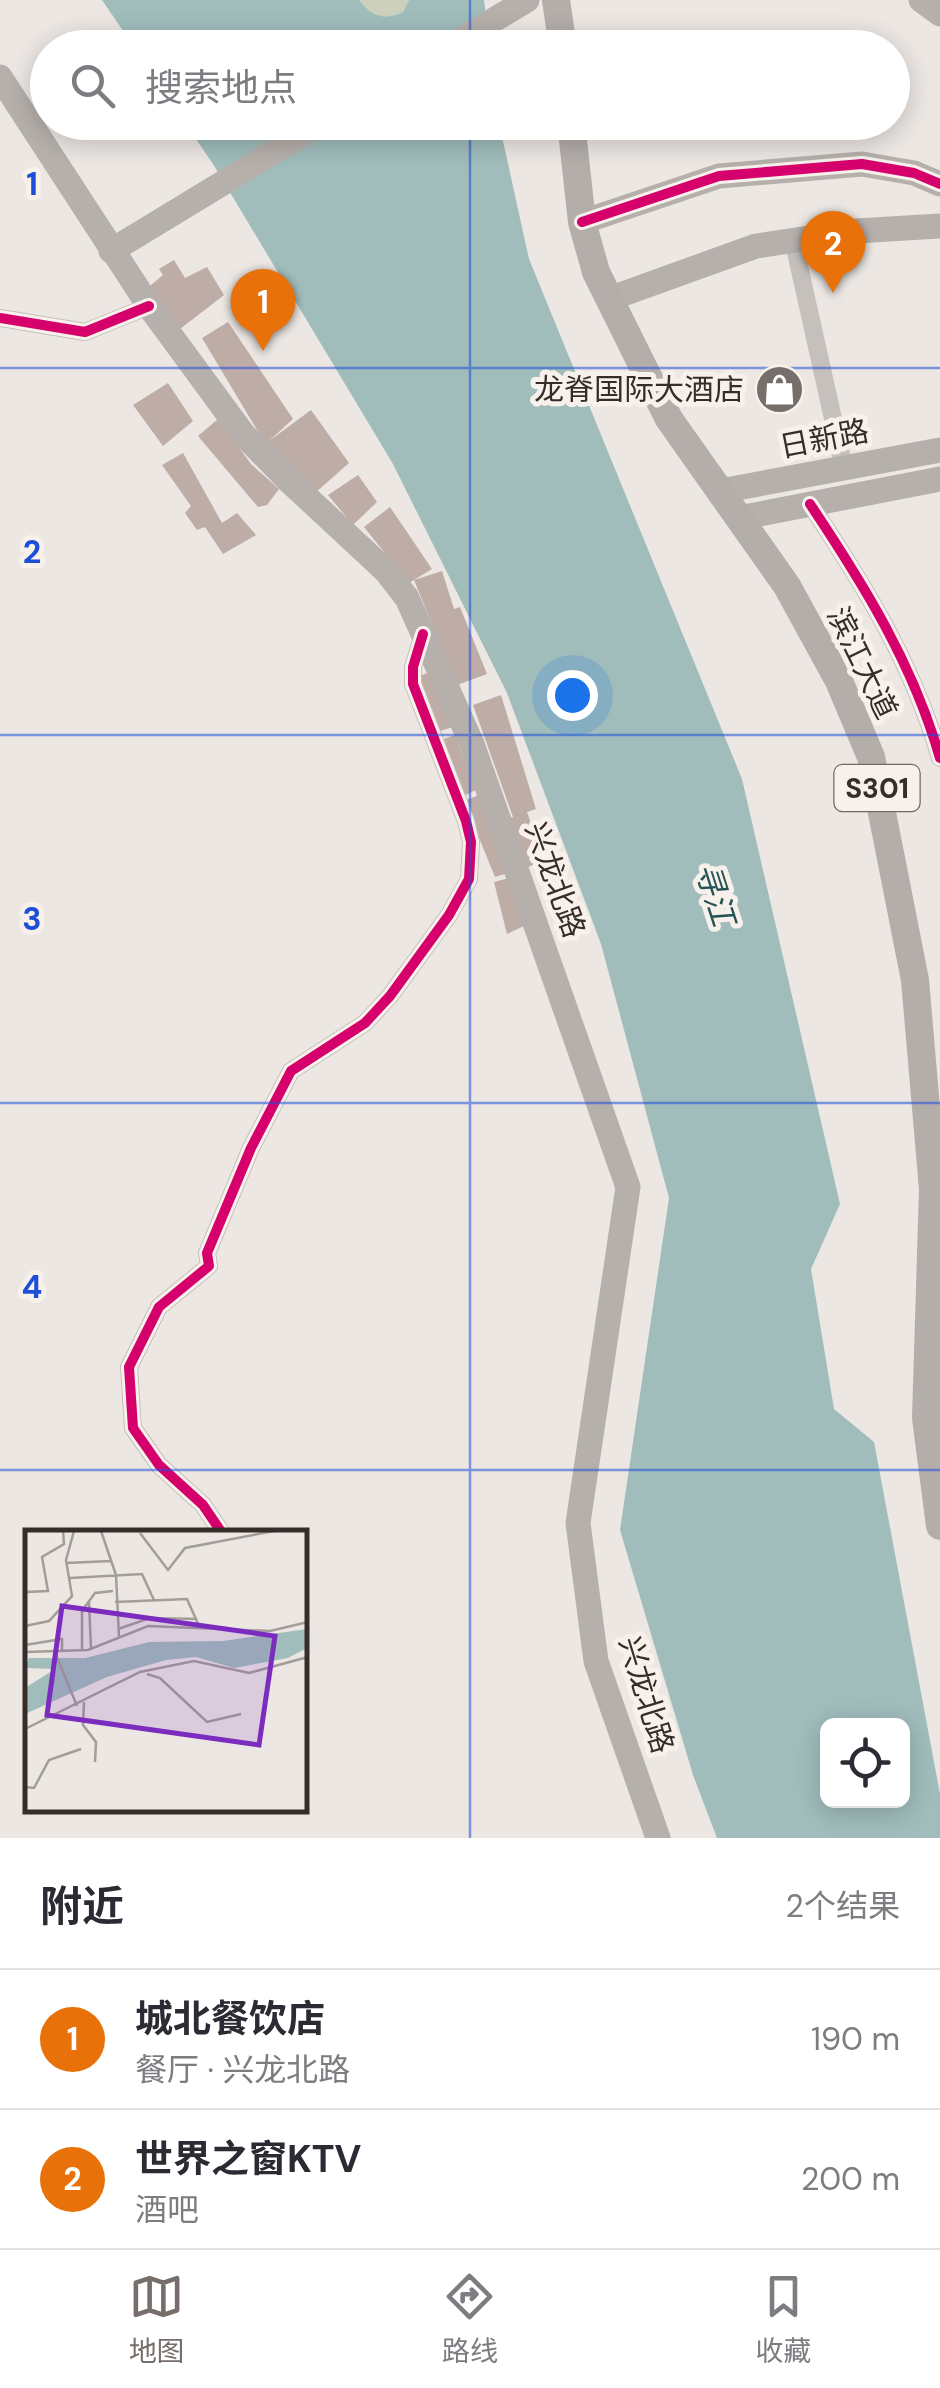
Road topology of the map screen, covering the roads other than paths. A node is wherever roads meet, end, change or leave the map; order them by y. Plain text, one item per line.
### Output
1 (556, 0) edge
2 (921, 0) edge
3 (518, 5) edge
4 (940, 14) edge
5 (477, 30) edge
6 (560, 30) edge
7 (0, 77) edge
8 (8, 109) edge
9 (30, 139) edge
10 (30, 140) edge
11 (293, 140) edge
12 (573, 140) edge
13 (940, 184) edge
14 (582, 222) junction
15 (940, 226) edge
16 (793, 239) junction
17 (111, 251) junction
18 (610, 299) junction
19 (149, 306) junction
20 (0, 318) edge
21 (940, 450) edge
22 (844, 468) junction
23 (940, 479) edge
24 (721, 491) junction
25 (810, 504) junction
26 (739, 518) junction
27 (423, 634) junction
28 (940, 758) edge
29 (936, 1187) edge
30 (940, 1526) edge
31 (220, 1530) edge
32 (658, 1838) edge

1 - 6 main road
2 - 4 main road
3 - 5 main road
7 - 8 main road, 兴龙北路
8 - 9 main road, 兴龙北路
10 - 17 main road, 兴龙北路
11 - 17 main road
12 - 14 main road, 滨江大道 / S301
13 - 14 main road
14 - 18 main road, 滨江大道 / S301
15 - 16 main road
16 - 18 main road
16 - 22 street
17 - 19 main road, 兴龙北路
18 - 24 main road, 滨江大道 / S301
19 - 20 street
19 - 27 main road, 兴龙北路
21 - 22 main road, 日新路
22 - 24 main road, 日新路
23 - 25 main road, 日新路
24 - 26 main road, 滨江大道 / S301
25 - 26 main road, 日新路
25 - 28 street
26 - 29 main road, 滨江大道 / S301
27 - 31 street
27 - 32 main road, 兴龙北路
29 - 30 main road, 滨江大道 / S301

